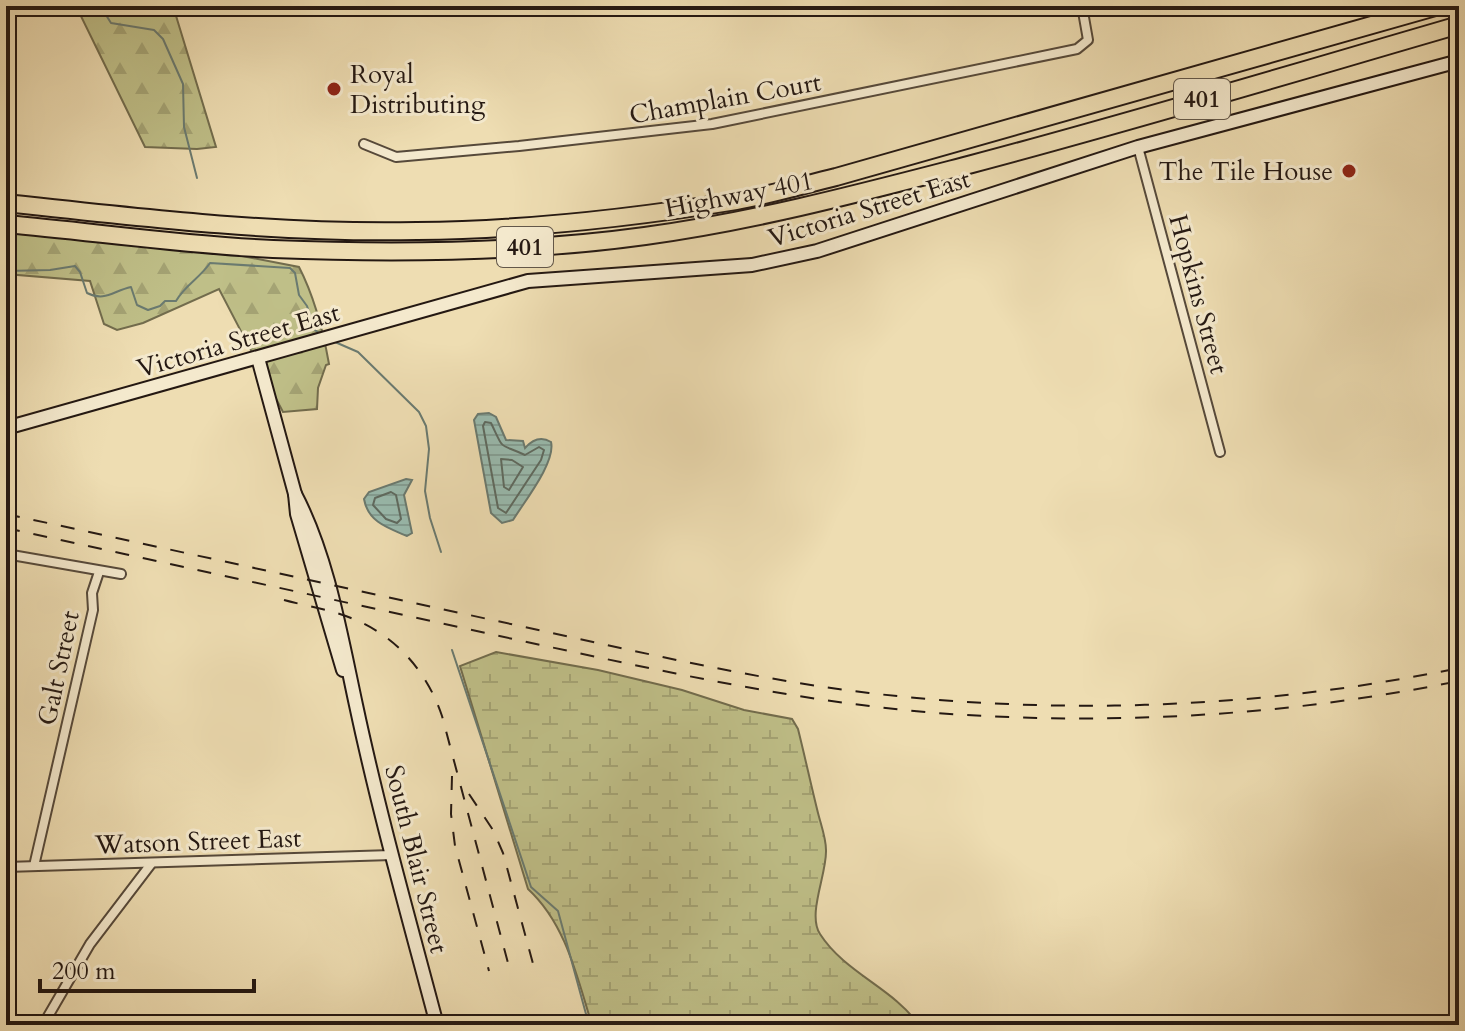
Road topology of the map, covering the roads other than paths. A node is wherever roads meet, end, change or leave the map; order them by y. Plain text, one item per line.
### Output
1 (1082, 6) edge
2 (1431, 6) edge
3 (1439, 6) edge
4 (1404, 16) junction
5 (1459, 25) edge
6 (1459, 33) edge
7 (1369, 51) junction
8 (1459, 61) edge
9 (364, 144) dead end
10 (1138, 147) junction
11 (6, 203) edge
12 (6, 224) edge
13 (258, 358) junction
14 (6, 428) edge
15 (1220, 452) dead end
16 (6, 554) edge
17 (99, 572) junction
18 (121, 574) dead end
19 (392, 855) junction
20 (151, 864) junction
21 (34, 866) junction
22 (6, 867) edge
23 (43, 1025) edge
24 (437, 1025) edge

1 - 9 street, Champlain Court
2 - 4 highway
3 - 4 highway, Highway 401 / 401
4 - 11 highway, Highway 401 / 401
5 - 7 highway, Highway 401 / 401
6 - 7 highway
7 - 12 highway, Highway 401 / 401
8 - 10 main road, Victoria Street East
10 - 13 main road, Victoria Street East
10 - 15 street, Hopkins Street
13 - 14 main road, Victoria Street East
13 - 19 main road, South Blair Street
16 - 17 street
17 - 18 street
17 - 21 street, Galt Street
19 - 20 street, Watson Street East
19 - 24 main road, South Blair Street
20 - 21 street, Watson Street East
20 - 23 street
21 - 22 street, Watson Street East

